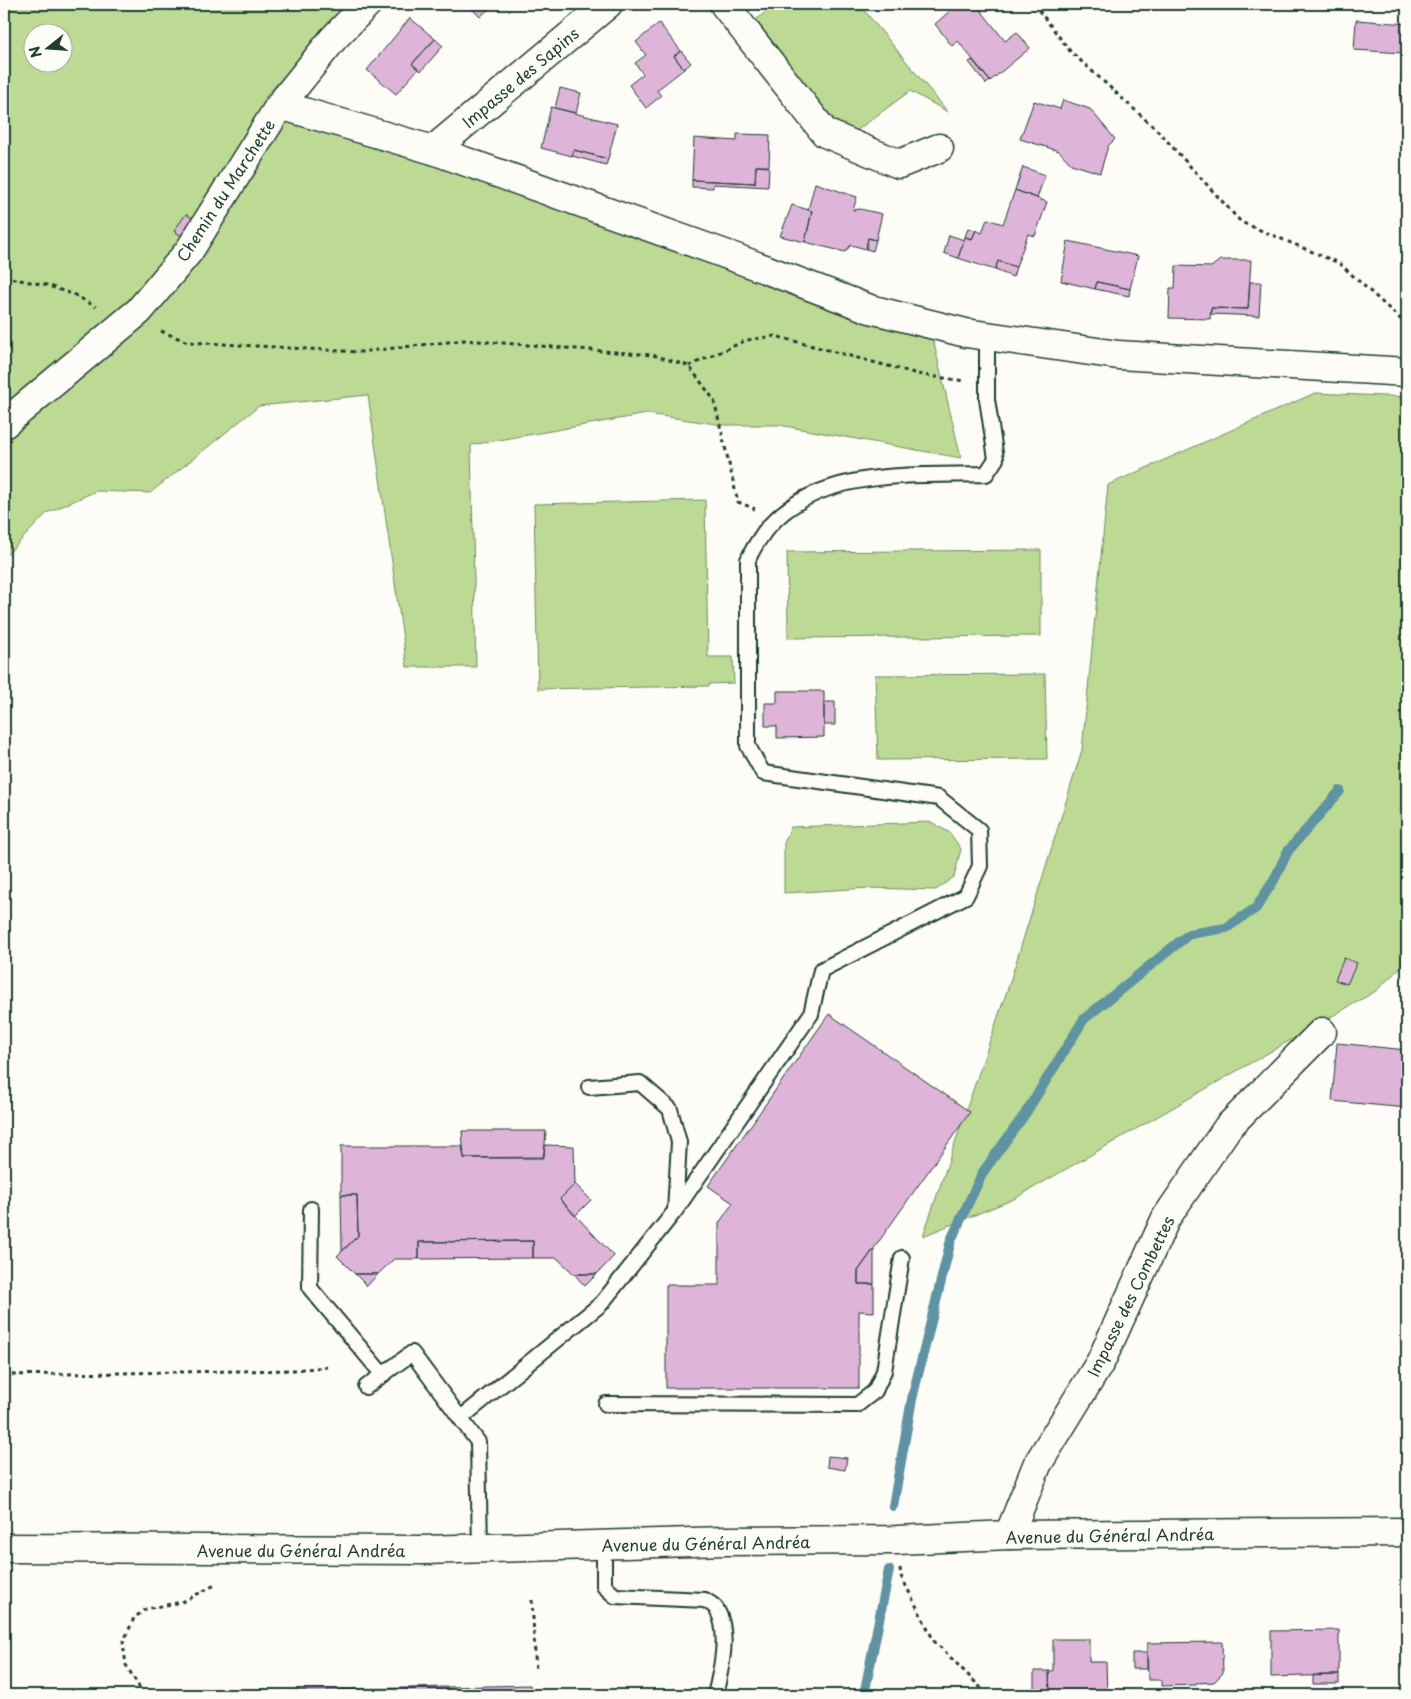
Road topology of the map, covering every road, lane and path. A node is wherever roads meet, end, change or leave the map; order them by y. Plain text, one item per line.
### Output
1 (367, 4) edge
2 (608, 4) edge
3 (724, 4) edge
4 (1034, 4) edge
5 (280, 105) junction
6 (938, 148) dead end
7 (433, 150) junction
8 (4, 277) edge
9 (130, 319) junction
10 (1407, 325) edge
11 (987, 337) junction
12 (689, 366) junction
13 (1407, 372) edge
14 (987, 384) junction
15 (4, 424) edge
16 (777, 517) junction
17 (1322, 1032) dead end
18 (589, 1087) dead end
19 (311, 1209) dead end
20 (675, 1211) junction
21 (902, 1258) dead end
22 (327, 1367) dead end
23 (4, 1374) edge
24 (383, 1375) junction
25 (366, 1387) dead end
26 (606, 1404) dead end
27 (461, 1418) junction
28 (1407, 1532) edge
29 (1009, 1535) junction
30 (896, 1540) junction
31 (604, 1545) junction
32 (4, 1548) edge
33 (480, 1549) junction
34 (215, 1585) dead end
35 (532, 1600) dead end
36 (536, 1672) dead end
37 (144, 1695) edge
38 (715, 1695) edge
39 (982, 1695) edge

1 - 5 street, Chemin du Marchette
2 - 7 street, Impasse des Sapins
3 - 6 street
4 - 10 path
5 - 7 street
5 - 9 street, Chemin du Marchette
7 - 11 street
8 - 9 path
9 - 12 path
9 - 15 street, Chemin du Marchette
11 - 13 street
11 - 14 lane
12 - 14 path
12 - 16 path
14 - 16 lane
16 - 20 lane
17 - 29 street, Impasse des Combettes
18 - 20 lane
19 - 24 lane
20 - 27 lane
21 - 26 lane
22 - 23 path
24 - 25 lane
24 - 27 lane
27 - 33 lane
28 - 29 street, Avenue du Général Andréa
29 - 30 street, Avenue du Général Andréa
30 - 31 street, Avenue du Général Andréa
30 - 39 path
31 - 33 street, Avenue du Général Andréa
31 - 38 lane
32 - 33 street, Avenue du Général Andréa
34 - 37 path
35 - 36 path

